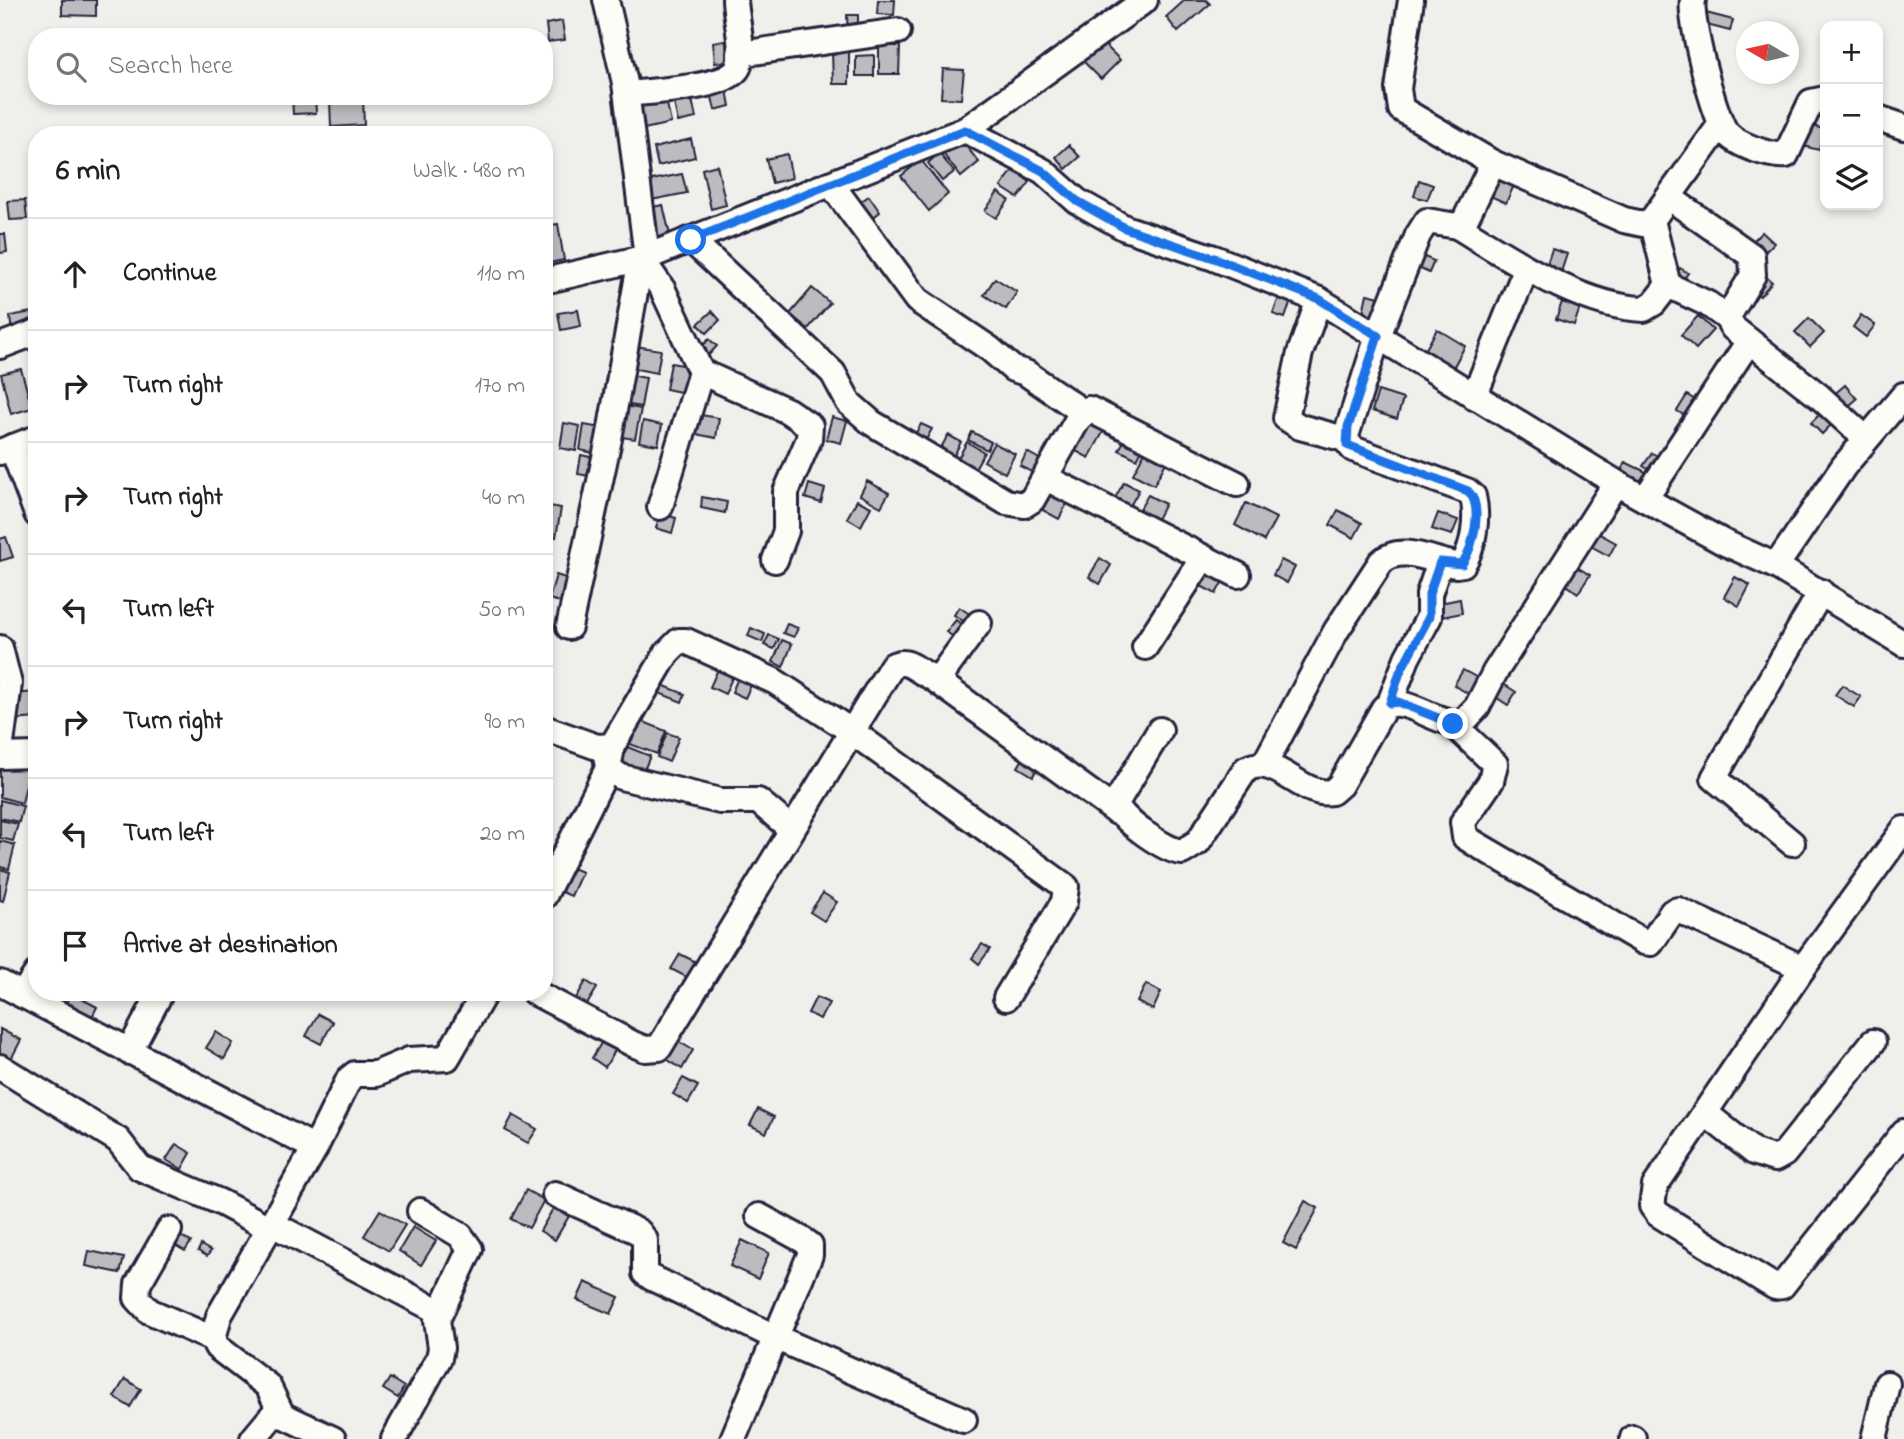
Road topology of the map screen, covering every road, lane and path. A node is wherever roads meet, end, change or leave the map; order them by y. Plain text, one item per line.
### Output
1 (606, 0) edge
2 (734, 0) edge
3 (1145, 0) edge
4 (1411, 0) edge
5 (1693, 0) edge
6 (898, 31) dead end
7 (740, 54) junction
8 (627, 94) junction
9 (1820, 100) edge
10 (1883, 120) edge
11 (1721, 124) junction
12 (1904, 127) edge
13 (965, 130) junction
14 (1493, 163) junction
15 (831, 184) junction
16 (1670, 198) junction
17 (1652, 220) junction
18 (1457, 226) junction
19 (691, 240) junction
20 (644, 258) junction
21 (1525, 269) junction
22 (553, 279) edge
23 (1668, 285) junction
24 (1319, 299) junction
25 (1727, 318) junction
26 (28, 335) edge
27 (1378, 336) junction
28 (1749, 341) junction
29 (0, 346) edge
30 (701, 372) junction
31 (1904, 395) edge
32 (1474, 397) junction
33 (1083, 412) junction
34 (1865, 438) junction
35 (1345, 439) junction
36 (28, 441) edge
37 (6, 450) edge
38 (1046, 478) junction
39 (1616, 483) junction
40 (1237, 484) dead end
41 (28, 495) edge
42 (1644, 499) junction
43 (660, 507) dead end
44 (1203, 558) junction
45 (775, 559) dead end
46 (1440, 562) junction
47 (1776, 566) junction
48 (1238, 575) dead end
49 (1821, 592) junction
50 (979, 623) dead end
51 (569, 627) dead end
52 (1904, 644) edge
53 (1145, 647) dead end
54 (0, 648) edge
55 (933, 678) junction
56 (1390, 703) junction
57 (1453, 724) junction
58 (1160, 730) dead end
59 (851, 731) junction
60 (553, 732) edge
61 (0, 751) edge
62 (608, 754) junction
63 (28, 755) edge
64 (0, 756) edge
65 (1264, 765) junction
66 (1117, 812) junction
67 (790, 828) junction
68 (1904, 829) edge
69 (1792, 843) dead end
70 (553, 876) edge
71 (1803, 968) junction
72 (0, 983) edge
73 (28, 986) edge
74 (22, 995) junction
75 (28, 998) edge
76 (1006, 998) dead end
77 (33, 1001) edge
78 (156, 1001) edge
79 (480, 1001) edge
80 (551, 1001) edge
81 (1873, 1042) dead end
82 (129, 1052) junction
83 (0, 1067) edge
84 (1705, 1114) junction
85 (1904, 1132) edge
86 (315, 1148) junction
87 (555, 1194) dead end
88 (420, 1211) dead end
89 (759, 1216) dead end
90 (267, 1227) junction
91 (169, 1230) dead end
92 (440, 1312) junction
93 (776, 1338) junction
94 (213, 1339) junction
95 (1887, 1384) dead end
96 (282, 1415) junction
97 (964, 1420) dead end
98 (253, 1439) edge
99 (333, 1439) edge
100 (394, 1439) edge
101 (733, 1439) edge
102 (1874, 1439) edge

1 - 8 street
2 - 7 street
3 - 13 street
4 - 14 street
5 - 11 street
6 - 7 street
7 - 8 street
8 - 20 street
9 - 11 street
10 - 12 street
11 - 16 street
13 - 15 street
13 - 24 street
14 - 17 street
14 - 18 street
15 - 19 street
15 - 33 street
16 - 17 street
16 - 25 street
17 - 23 street
18 - 21 street
18 - 27 street
19 - 20 street
19 - 38 street
20 - 22 street
20 - 30 street
20 - 51 street
21 - 23 street
21 - 32 street
23 - 25 street
24 - 27 street
24 - 35 street
25 - 28 street
26 - 29 street
27 - 32 street
27 - 35 street
28 - 34 street
28 - 42 street
30 - 43 street
30 - 45 street
31 - 34 street
32 - 39 street
33 - 38 street
33 - 40 street
34 - 47 street
35 - 46 street
36 - 37 street
37 - 41 street
38 - 44 street
39 - 42 street
39 - 57 street
42 - 47 street
44 - 48 street
44 - 53 street
46 - 56 street
46 - 65 street
47 - 49 street
49 - 52 street
49 - 69 street
50 - 55 street
54 - 61 street
55 - 59 street
55 - 66 street
56 - 57 street
56 - 65 street
57 - 71 street
58 - 66 street
59 - 62 street
59 - 67 street
59 - 76 street
60 - 62 street
62 - 67 street
62 - 70 street
63 - 64 street
65 - 66 street
67 - 80 street
68 - 71 street
71 - 84 street
72 - 74 street
73 - 74 street
74 - 75 street
77 - 82 street
78 - 82 street
79 - 86 street
81 - 84 street
82 - 86 street
83 - 90 street
84 - 85 street
86 - 90 street
87 - 93 street
88 - 92 street
89 - 93 street
90 - 92 street
90 - 94 street
91 - 94 street
92 - 100 street
93 - 97 street
93 - 101 street
94 - 96 street
95 - 102 street
96 - 98 street
96 - 99 street

